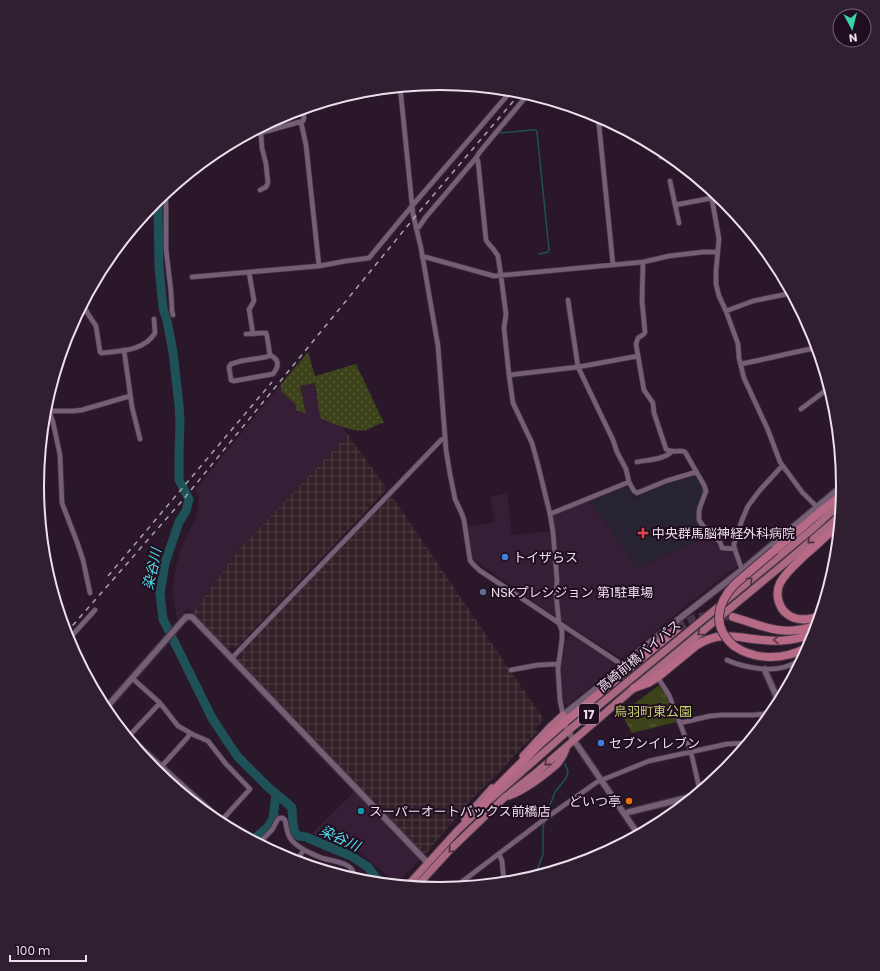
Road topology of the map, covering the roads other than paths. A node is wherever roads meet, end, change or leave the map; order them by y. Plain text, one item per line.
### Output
1 (400, 92) edge
2 (507, 95) edge
3 (523, 99) edge
4 (304, 114) edge
5 (301, 122) junction
6 (599, 123) edge
7 (260, 133) joint
8 (476, 158) junction
9 (670, 181) dead end
10 (260, 190) dead end
11 (712, 198) joint
12 (166, 200) edge
13 (675, 205) junction
14 (412, 206) junction
15 (679, 223) dead end
16 (416, 228) junction
17 (718, 252) junction
18 (422, 256) junction
19 (643, 262) junction
20 (613, 265) junction
21 (319, 266) junction
22 (249, 272) junction
23 (501, 276) junction
24 (192, 277) dead end
25 (786, 294) edge
26 (568, 300) dead end
27 (85, 310) edge
28 (726, 311) junction
29 (173, 315) dead end
30 (154, 319) dead end
31 (246, 334) dead end
32 (253, 334) junction
33 (812, 349) edge
34 (124, 350) junction
35 (270, 355) junction
36 (638, 356) junction
37 (740, 364) junction
38 (578, 367) junction
39 (508, 375) junction
40 (825, 391) edge
41 (130, 396) junction
42 (801, 409) dead end
43 (51, 412) edge
44 (50, 419) edge
45 (445, 438) junction
46 (140, 439) dead end
47 (671, 452) junction
48 (637, 462) dead end
49 (782, 466) junction
50 (696, 472) junction
51 (629, 482) junction
52 (836, 491) edge
53 (835, 500) edge
54 (817, 507) junction
55 (835, 508) edge
56 (550, 514) junction
57 (834, 521) edge
58 (834, 529) edge
59 (734, 549) junction
60 (743, 569) junction
61 (90, 593) dead end
62 (95, 610) dead end
63 (732, 617) tunnel mouth
64 (813, 618) edge
65 (559, 622) junction
66 (810, 627) edge
67 (678, 628) tunnel mouth
68 (73, 634) edge
69 (807, 635) edge
70 (800, 650) edge
71 (231, 658) junction
72 (727, 660) dead end
73 (794, 663) edge
74 (558, 664) junction
75 (622, 665) junction
76 (765, 669) junction
77 (511, 670) dead end
78 (132, 678) junction
79 (660, 682) dead end
80 (634, 688) junction
81 (776, 695) edge
82 (160, 702) junction
83 (109, 703) edge
84 (763, 714) edge
85 (564, 719) junction
86 (680, 723) junction
87 (568, 731) junction
88 (130, 732) edge
89 (190, 733) junction
90 (574, 740) junction
91 (741, 743) edge
92 (691, 752) junction
93 (161, 767) edge
94 (601, 780) junction
95 (699, 785) edge
96 (682, 799) edge
97 (483, 806) junction
98 (625, 814) junction
99 (225, 818) edge
100 (635, 830) edge
101 (457, 832) junction
102 (263, 840) edge
103 (304, 850) junction
104 (499, 854) junction
105 (300, 855) edge
106 (428, 863) junction
107 (353, 872) edge
108 (503, 876) edge
109 (412, 881) edge
110 (422, 881) edge
111 (463, 881) edge

1 - 14 street
2 - 14 street
3 - 8 street
4 - 5 street
5 - 7 street
5 - 21 street
6 - 20 street
7 - 10 street
8 - 16 street
8 - 23 street
9 - 13 street
11 - 13 street
11 - 17 street
12 - 29 street
13 - 15 street
14 - 16 street
14 - 21 street
16 - 18 street
17 - 19 street
17 - 28 street
18 - 23 street
18 - 45 street
19 - 20 street
19 - 36 street
20 - 23 street
21 - 22 street
22 - 24 street
22 - 32 street
23 - 39 street
25 - 28 street
26 - 38 street
27 - 34 street
28 - 37 street
30 - 34 street
31 - 32 street
32 - 35 street
33 - 37 street
34 - 41 street
35 - 35 street
36 - 38 street
36 - 47 street
37 - 49 street
38 - 39 street
38 - 51 street
39 - 56 street
40 - 42 street
41 - 43 street
41 - 46 street
44 - 61 street
45 - 65 street
45 - 71 street
47 - 48 street
47 - 50 street
49 - 54 street
49 - 59 street
50 - 51 street
50 - 59 street
51 - 56 street
52 - 54 street
53 - 70 highway, bridge
54 - 60 street
87 -> 55 highway, 高崎前橋バイパス / 17
56 - 65 street
57 -> 80 highway, 高崎前橋バイパス / 17
58 - 64 highway
59 - 60 street
60 - 75 street
62 - 68 street
63 - 66 highway
65 - 74 street
65 - 75 street
67 - 85 highway
69 -> 80 highway
71 - 78 street
71 - 106 street
72 - 76 street
73 - 76 street
74 - 77 street
74 - 85 street
75 - 85 street
76 - 81 street
78 - 82 street
78 - 83 street
79 - 86 street
80 - 90 highway, 高崎前橋バイパス / 17
82 - 88 street
82 - 89 street
84 - 86 street
85 - 87 street
85 - 97 highway
85 - 101 highway
86 - 92 street
87 - 90 street
87 - 97 highway, 高崎前橋バイパス / 17
89 - 93 street
89 - 99 street
90 - 94 street
90 -> 110 highway, 高崎前橋バイパス / 17
91 - 92 street
92 - 94 street
92 - 95 street
94 - 98 street
94 - 104 street
96 - 98 street
97 - 101 highway, 高崎前橋バイパス / 17
98 - 100 street
101 - 106 highway, 高崎前橋バイパス / 17
102 - 103 street
103 - 105 street
103 - 107 street
104 - 108 street
104 - 111 street
106 - 109 highway, 高崎前橋バイパス / 17

